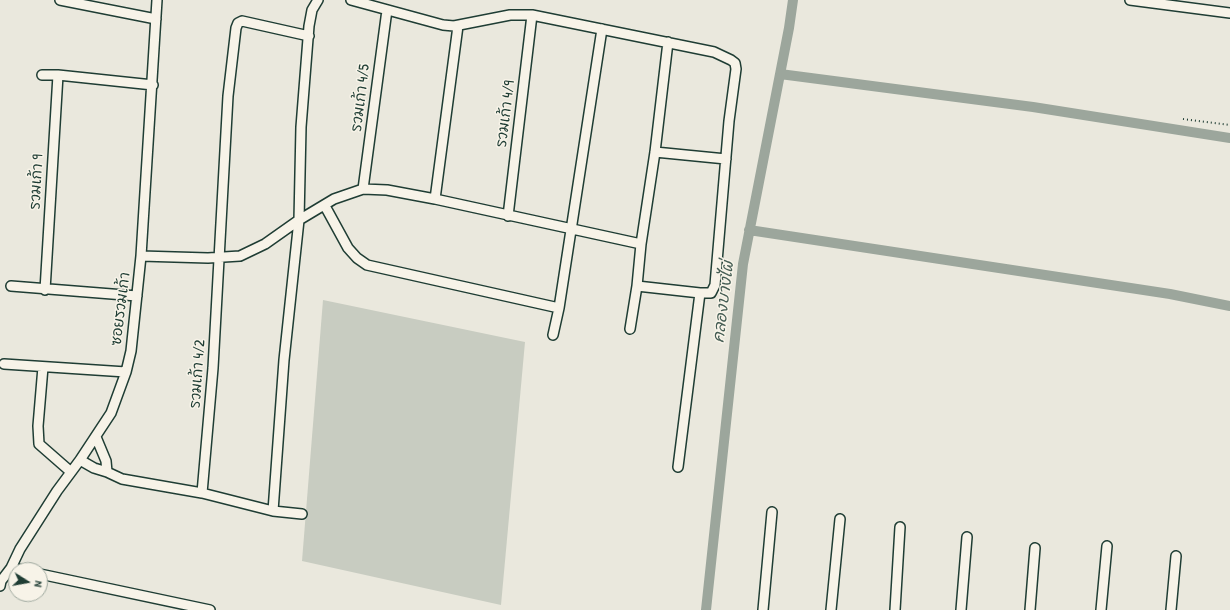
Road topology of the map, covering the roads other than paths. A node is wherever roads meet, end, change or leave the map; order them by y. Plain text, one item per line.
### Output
1 (60, 0) edge
2 (157, 0) edge
3 (318, 0) edge
4 (351, 0) edge
5 (1130, 0) edge
6 (387, 10) junction
7 (1230, 14) edge
8 (532, 15) junction
9 (156, 19) junction
10 (458, 26) junction
11 (602, 30) junction
12 (309, 36) junction
13 (668, 42) junction
14 (42, 75) dead end
15 (58, 75) junction
16 (153, 85) junction
17 (655, 152) junction
18 (726, 159) junction
19 (364, 189) junction
20 (435, 199) junction
21 (325, 206) junction
22 (508, 216) junction
23 (299, 220) junction
24 (572, 230) junction
25 (641, 244) junction
26 (141, 256) junction
27 (219, 258) junction
28 (11, 286) dead end
29 (637, 286) junction
30 (45, 290) junction
31 (700, 294) junction
32 (137, 296) junction
33 (559, 308) junction
34 (630, 329) dead end
35 (553, 335) dead end
36 (4, 364) dead end
37 (43, 367) junction
38 (126, 372) junction
39 (96, 437) junction
40 (80, 460) junction
41 (678, 467) dead end
42 (71, 472) junction
43 (107, 472) junction
44 (202, 493) junction
45 (273, 511) junction
46 (772, 512) dead end
47 (302, 514) dead end
48 (840, 519) dead end
49 (900, 527) dead end
50 (967, 537) dead end
51 (1107, 546) dead end
52 (1035, 548) dead end
53 (1176, 556) dead end
54 (14, 562) edge
55 (8, 572) edge
56 (48, 576) edge
57 (0, 582) edge
58 (210, 610) edge
59 (763, 610) edge
60 (831, 610) edge
61 (895, 610) edge
62 (961, 610) edge
63 (1030, 610) edge
64 (1101, 610) edge
65 (1171, 610) edge

1 - 9 street
2 - 9 street, ซอยรวมเก้า
3 - 12 street
4 - 6 street
5 - 7 street
6 - 10 street
6 - 19 street, รวมเก้า 4/5
8 - 10 street
8 - 11 street
8 - 22 street, รวมเก้า 4/9
9 - 16 street, ซอยรวมเก้า
10 - 20 street
11 - 13 street
11 - 24 street
12 - 23 street
12 - 27 street, รวมเก้า 4/2
13 - 17 street
13 - 18 street
14 - 15 street
15 - 16 street
15 - 30 street, รวมเก้า 9
16 - 26 street, ซอยรวมเก้า
17 - 18 street
17 - 25 street
18 - 31 street
19 - 20 street
19 - 21 street
20 - 22 street
21 - 23 street
21 - 33 street
22 - 24 street
23 - 27 street
23 - 45 street
24 - 25 street
24 - 33 street
25 - 29 street
26 - 27 street
26 - 32 street, ซอยรวมเก้า
27 - 44 street, รวมเก้า 4/2
28 - 30 street
29 - 31 street
29 - 34 street
30 - 32 street
31 - 41 street
32 - 38 street, ซอยรวมเก้า
33 - 35 street
36 - 37 street
37 - 38 street
37 - 42 street
38 - 39 street, ซอยรวมเก้า
39 - 40 street, ซอยรวมเก้า
39 - 43 street
40 - 42 street, ซอยรวมเก้า
40 - 43 street
42 - 54 street, ซอยรวมเก้า
43 - 44 street
44 - 45 street
45 - 47 street
46 - 59 street
48 - 60 street
49 - 61 street
50 - 62 street
51 - 64 street
52 - 63 street
53 - 65 street
55 - 57 street, ซอยรวมเก้า
56 - 58 street

